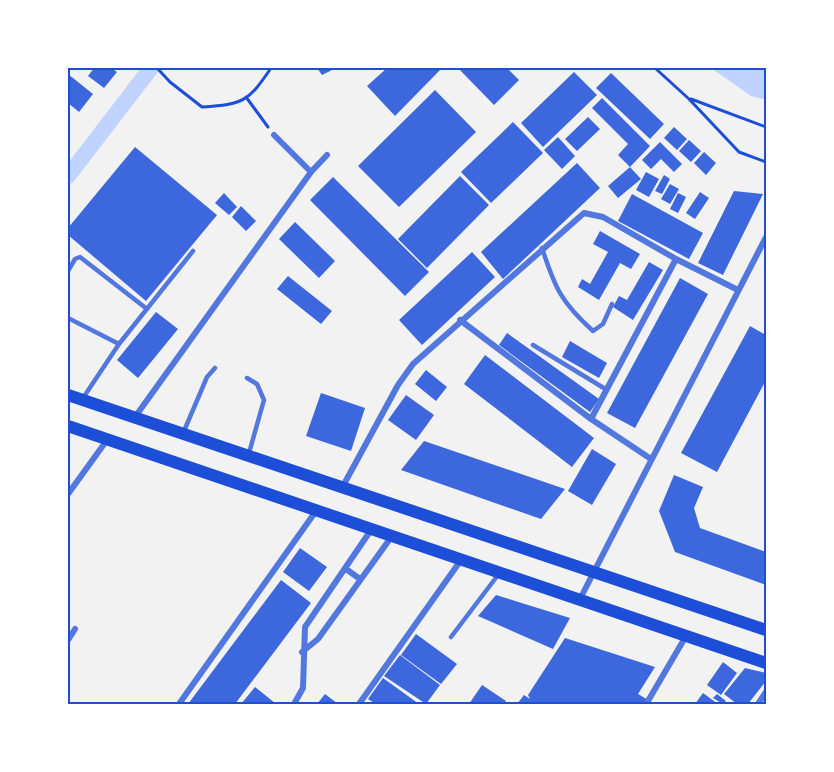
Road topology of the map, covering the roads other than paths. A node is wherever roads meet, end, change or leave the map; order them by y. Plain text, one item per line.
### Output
1 (274, 135) road end
2 (327, 155) dead end
3 (311, 172) junction
4 (766, 237) edge
5 (542, 248) junction
6 (193, 251) dead end
7 (676, 259) junction
8 (68, 270) edge
9 (738, 290) junction
10 (612, 304) dead end
11 (147, 309) junction
12 (68, 318) edge
13 (460, 320) junction
14 (119, 344) junction
15 (533, 345) dead end
16 (215, 368) dead end
17 (247, 378) dead end
18 (607, 390) junction
19 (68, 395) edge
20 (81, 400) junction
21 (134, 418) junction
22 (591, 419) junction
23 (68, 426) edge
24 (182, 434) junction
25 (107, 440) junction
26 (248, 455) junction
27 (651, 459) junction
28 (343, 486) junction
29 (68, 494) edge
30 (316, 511) junction
31 (371, 530) junction
32 (392, 536) junction
33 (461, 560) junction
34 (346, 569) junction
35 (593, 570) junction
36 (500, 573) junction
37 (360, 579) junction
38 (580, 600) junction
39 (75, 629) dead end
40 (766, 630) edge
41 (687, 635) junction
42 (451, 637) dead end
43 (68, 640) edge
44 (302, 652) junction
45 (766, 663) edge
46 (766, 693) edge
47 (648, 700) dead end
48 (179, 705) edge
49 (294, 705) edge
50 (359, 705) edge
51 (758, 705) edge

1 - 3 street
2 - 3 street
3 - 21 street
4 - 9 street
5 - 7 street
5 - 10 lane
5 - 13 street
6 - 11 lane
7 - 9 street
7 - 18 street
8 - 11 lane
9 - 27 street
11 - 14 lane
12 - 14 lane
13 - 22 street
13 - 28 street
14 - 20 lane
15 - 18 lane
16 - 24 lane
17 - 26 lane
18 - 22 street
19 - 20 main road
20 - 21 main road
21 - 24 main road
22 - 27 street
23 - 25 main road
24 - 26 main road
25 - 29 street
25 - 30 main road
26 - 28 main road
27 - 35 street
28 - 35 main road
30 - 31 main road
30 - 48 street
31 - 32 main road
31 - 34 street
32 - 33 main road
32 - 37 street
33 - 36 main road
33 - 50 street
34 - 37 street
34 - 44 street
35 - 38 street
35 - 40 main road
36 - 38 main road
36 - 42 lane
37 - 44 street
38 - 41 main road
39 - 43 street
41 - 45 main road
41 - 47 street
44 - 49 street
46 - 51 street

